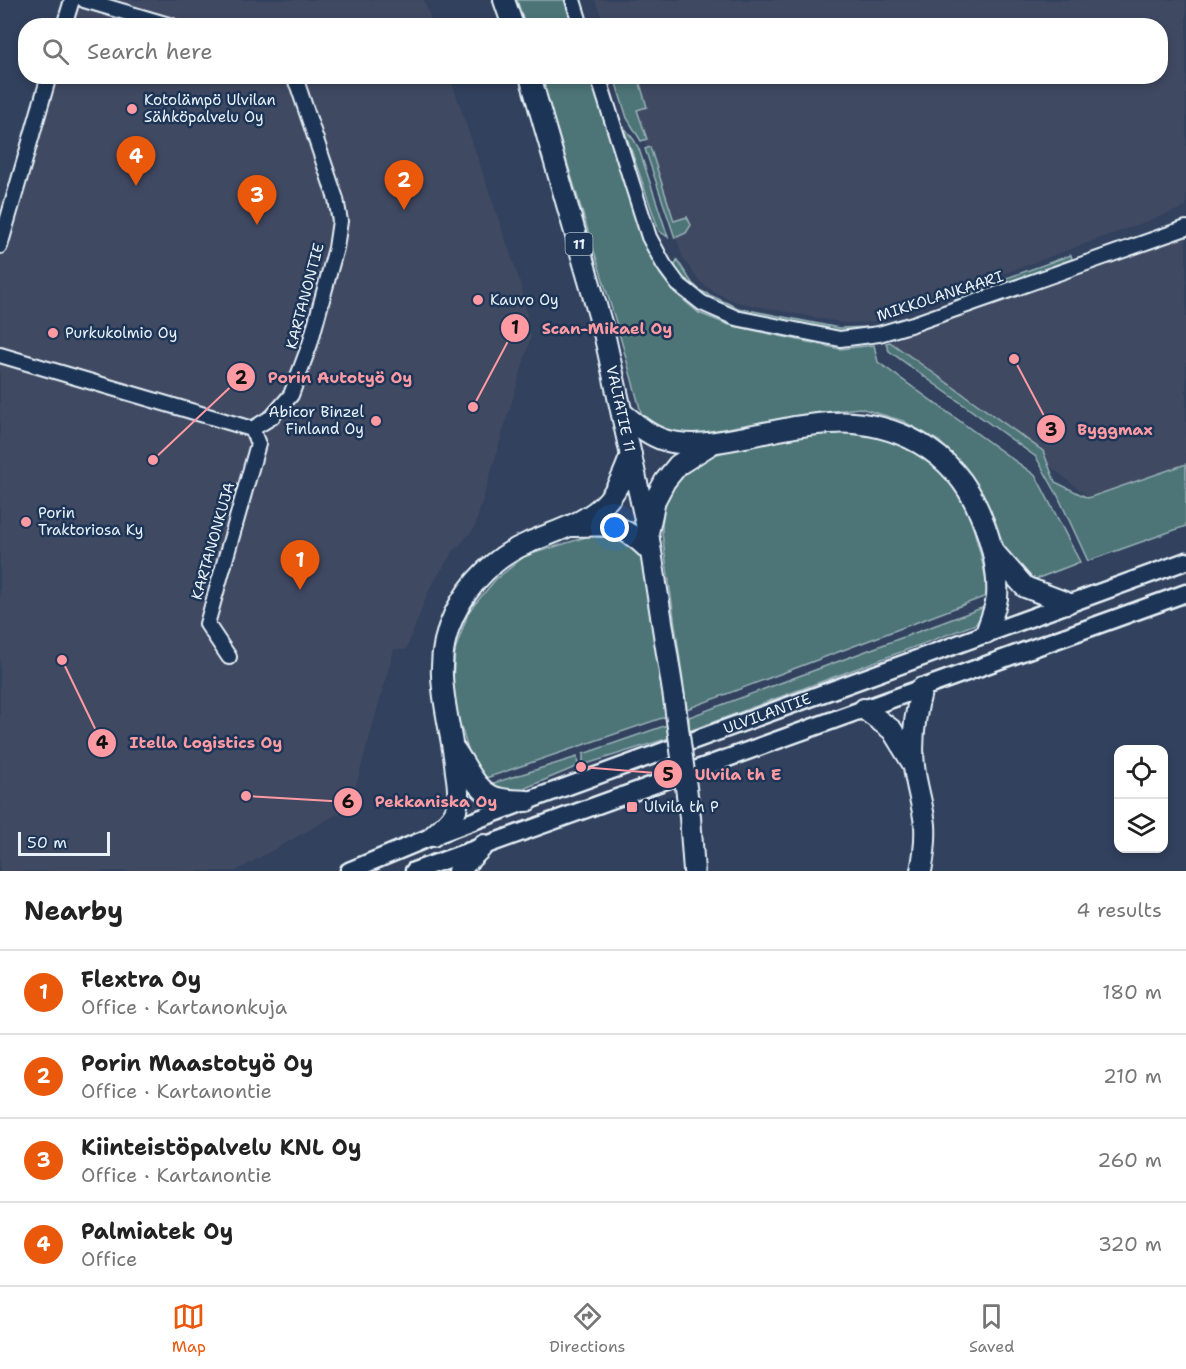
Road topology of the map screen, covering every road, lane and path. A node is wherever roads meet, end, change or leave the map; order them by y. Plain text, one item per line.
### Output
1 (72, 0) edge
2 (84, 0) edge
3 (504, 0) edge
4 (573, 0) edge
5 (66, 18) edge
6 (145, 18) edge
7 (510, 18) edge
8 (579, 18) edge
9 (47, 84) edge
10 (297, 84) edge
11 (532, 84) edge
12 (601, 84) edge
13 (1186, 228) edge
14 (0, 246) edge
15 (0, 355) edge
16 (622, 413) junction
17 (252, 429) junction
18 (711, 444) junction
19 (631, 455) junction
20 (570, 526) junction
21 (649, 542) junction
22 (993, 551) junction
23 (1186, 561) edge
24 (1186, 594) edge
25 (1067, 603) junction
26 (986, 633) junction
27 (229, 657) dead end
28 (922, 688) junction
29 (864, 709) junction
30 (454, 747) junction
31 (914, 766) junction
32 (527, 801) junction
33 (433, 836) junction
34 (484, 845) junction
35 (349, 871) edge
36 (414, 871) edge
37 (458, 871) edge
38 (694, 871) edge
39 (921, 871) edge

1 - 5 street
2 - 6 street
3 - 7 highway
4 - 8 street
9 - 14 street
10 - 17 street, KARTANONTIE
11 - 16 highway, VALTATIE 11 / 11
12 - 13 street, MIKKOLANKAARI
15 - 17 street
16 - 18 highway
16 - 19 highway, VALTATIE 11 / 11
17 - 27 street, KARTANONKUJA
18 - 21 highway
18 - 22 highway
19 - 20 highway
19 - 21 highway, VALTATIE 11 / 11
20 - 21 highway
20 - 30 highway
21 - 38 highway, VALTATIE 11 / 11, bridge
22 - 25 highway
22 - 26 highway
23 - 25 main road, ULVILANTIE
24 - 28 main road, ULVILANTIE
25 - 26 main road, ULVILANTIE
26 - 32 main road, ULVILANTIE
28 - 29 main road, ULVILANTIE
28 - 31 highway
29 - 31 highway
29 - 34 main road, ULVILANTIE
30 - 32 highway
30 - 33 highway
31 - 39 highway
32 - 33 main road, ULVILANTIE
33 - 35 main road, ULVILANTIE
34 - 36 main road, ULVILANTIE
34 - 37 highway

